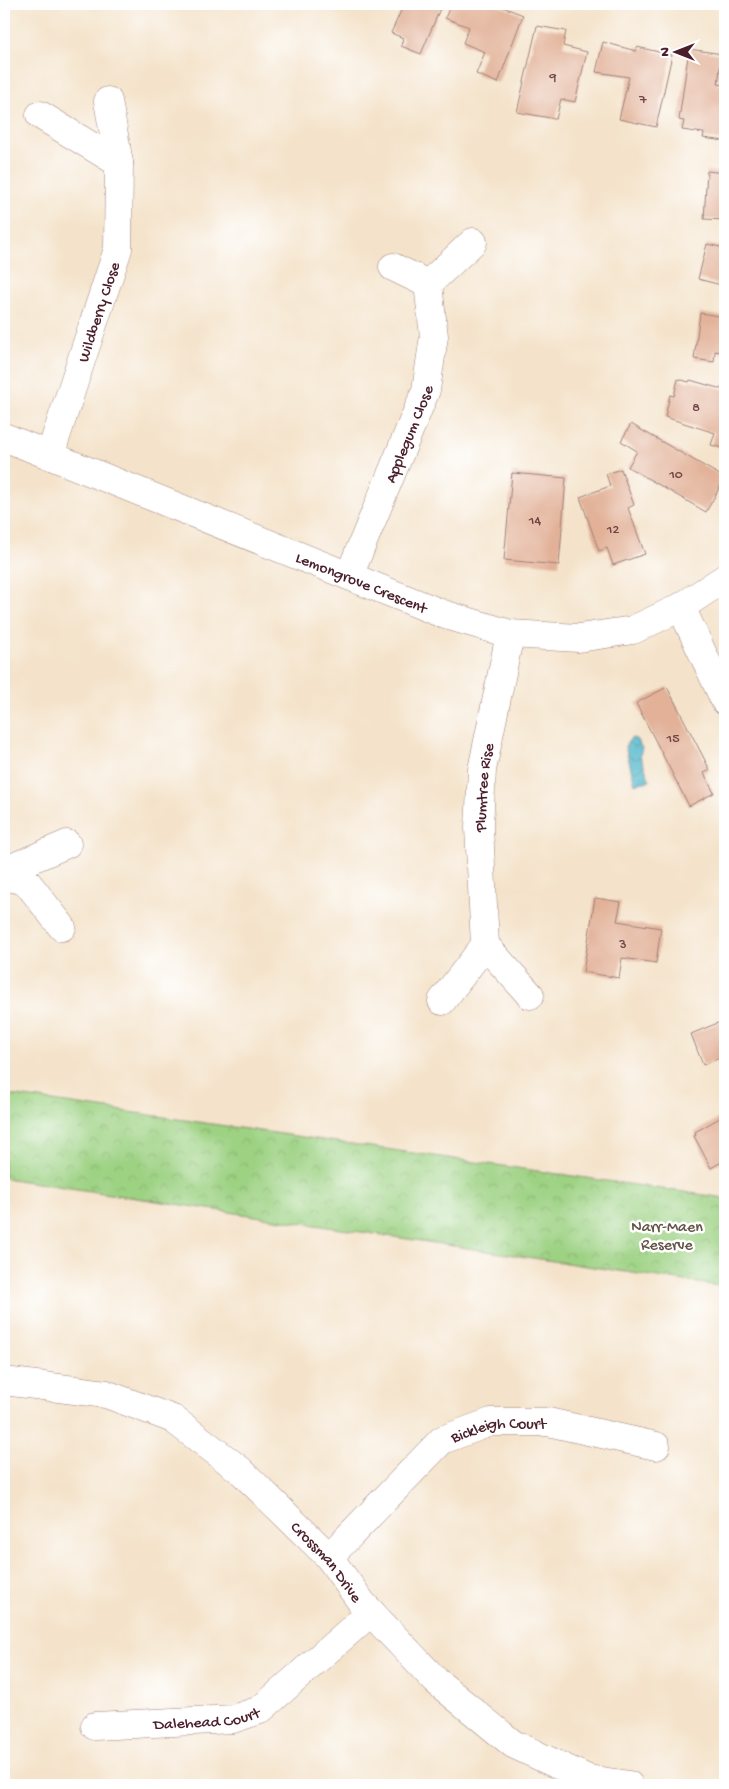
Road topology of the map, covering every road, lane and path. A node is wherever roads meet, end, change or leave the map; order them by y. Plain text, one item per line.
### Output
1 (108, 100) dead end
2 (40, 115) dead end
3 (119, 163) junction
4 (473, 242) dead end
5 (394, 267) dead end
6 (428, 284) junction
7 (4, 437) edge
8 (50, 455) junction
9 (349, 576) junction
10 (725, 578) edge
11 (681, 607) junction
12 (510, 634) junction
13 (725, 700) edge
14 (67, 844) dead end
15 (4, 871) edge
16 (4, 876) edge
17 (62, 927) dead end
18 (485, 945) junction
19 (530, 995) dead end
20 (442, 1001) dead end
21 (4, 1381) edge
22 (656, 1446) dead end
23 (329, 1557) junction
24 (371, 1612) junction
25 (95, 1726) dead end
26 (629, 1785) edge

1 - 3 street, Wildberry Close
2 - 3 street
3 - 8 street, Wildberry Close
4 - 6 street
5 - 6 street
6 - 9 street, Applegum Close
7 - 8 street, Lemongrove Crescent
8 - 9 street, Lemongrove Crescent
9 - 12 street, Lemongrove Crescent
10 - 11 street, Lemongrove Crescent
11 - 12 street, Lemongrove Crescent
11 - 13 street
12 - 18 street, Plumtree Rise
14 - 15 street
16 - 17 street
18 - 19 street
18 - 20 street
21 - 23 street, Crossman Drive
22 - 23 street, Bickleigh Court
23 - 24 street, Crossman Drive
24 - 25 street, Dalehead Court
24 - 26 street, Crossman Drive

